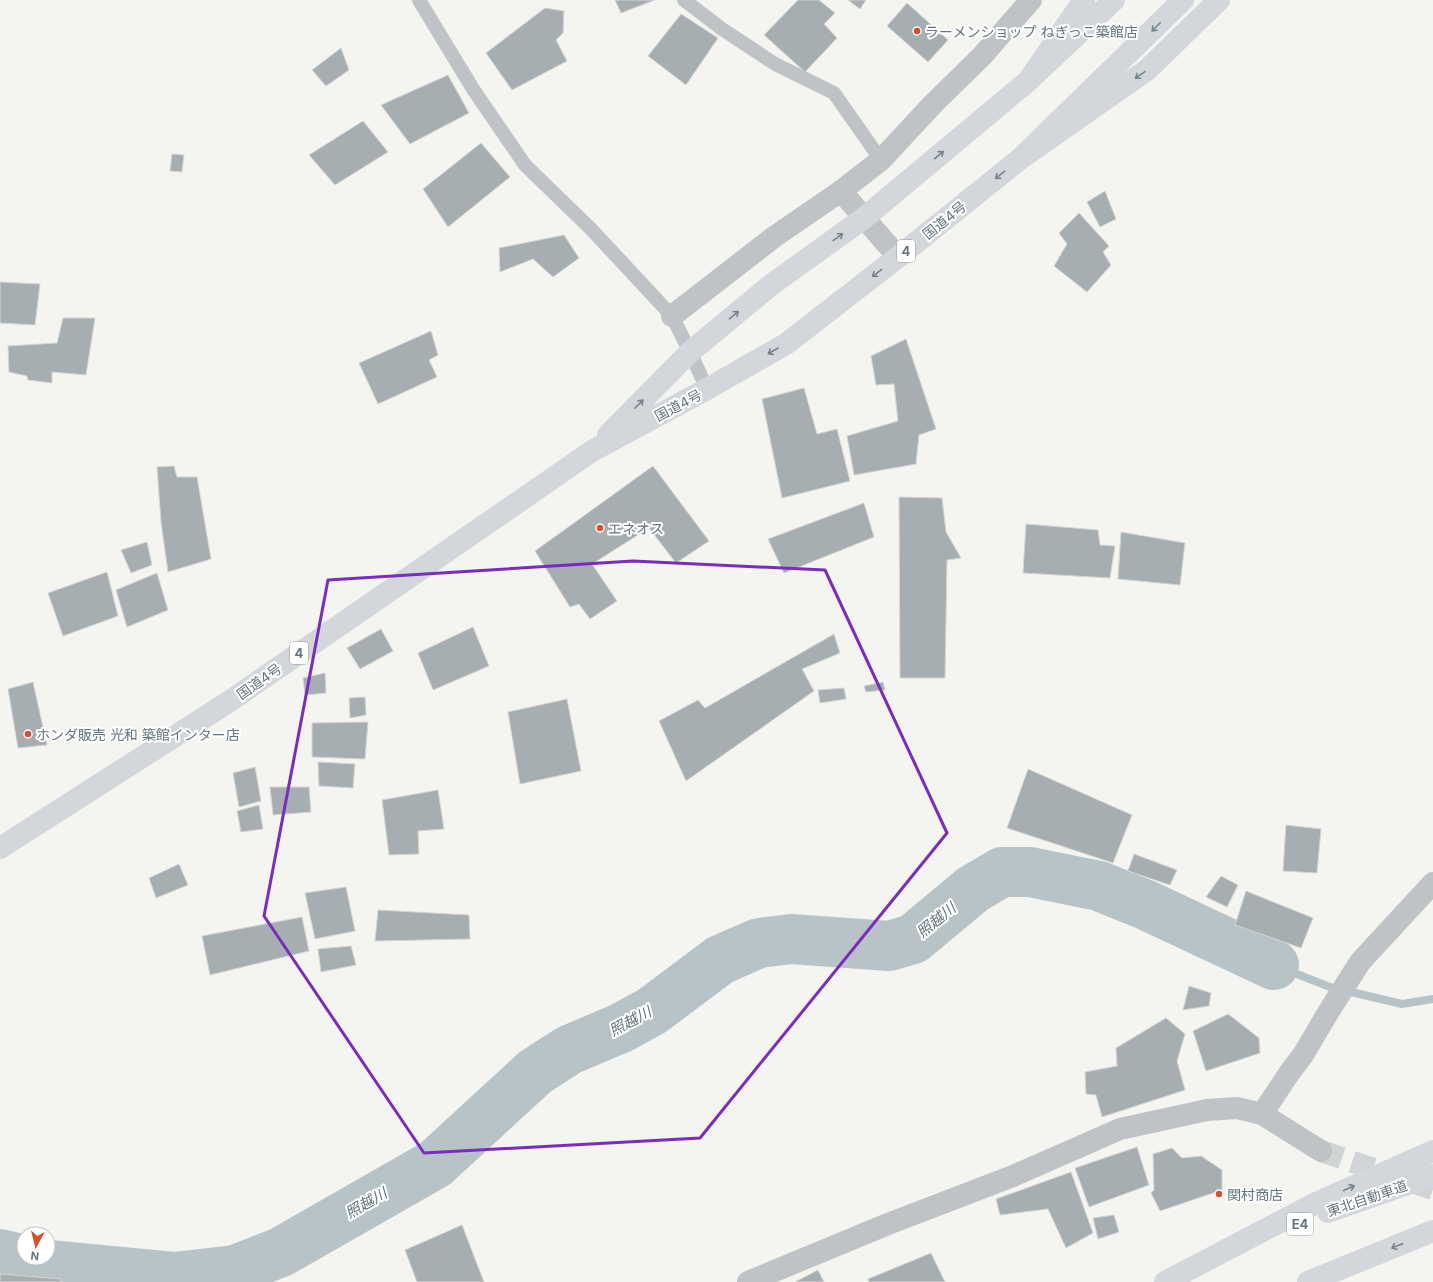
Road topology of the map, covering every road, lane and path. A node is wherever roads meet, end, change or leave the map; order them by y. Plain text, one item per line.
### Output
1 (418, 0) edge
2 (684, 0) edge
3 (1031, 0) edge
4 (1084, 0) edge
5 (1114, 0) edge
6 (1183, 0) edge
7 (1219, 0) edge
8 (1028, 81) junction
9 (1020, 159) junction
10 (881, 160) junction
11 (841, 191) junction
12 (864, 218) junction
13 (898, 257) junction
14 (672, 316) junction
15 (690, 352) junction
16 (707, 389) junction
17 (592, 451) junction
18 (0, 848) edge
19 (1433, 883) edge
20 (1262, 1114) junction
21 (1321, 1151) tunnel mouth
22 (1433, 1151) edge
23 (1433, 1175) edge
24 (1433, 1231) edge
25 (748, 1282) edge
26 (1165, 1282) edge
27 (1170, 1282) edge
28 (1308, 1282) edge

1 - 14 lane
2 - 10 lane
3 - 10 street
4 - 8 highway
5 - 8 highway, 国道4号 / 4
6 -> 9 highway, 国道4号 / 4
7 -> 9 highway
12 -> 8 highway, 国道4号 / 4
9 -> 13 highway, 国道4号 / 4
10 - 11 street
11 - 12 street
11 - 14 street
12 - 13 street
15 -> 12 highway, 国道4号 / 4
13 -> 16 highway, 国道4号 / 4
14 - 15 lane
15 - 16 lane
17 -> 15 highway, 国道4号 / 4
16 - 17 highway, 国道4号 / 4
17 - 18 highway, 国道4号 / 4
19 - 20 street
20 - 21 street
20 - 25 street
26 -> 22 highway
23 - 27 highway, 東北自動車道 / E4
24 -> 28 highway

